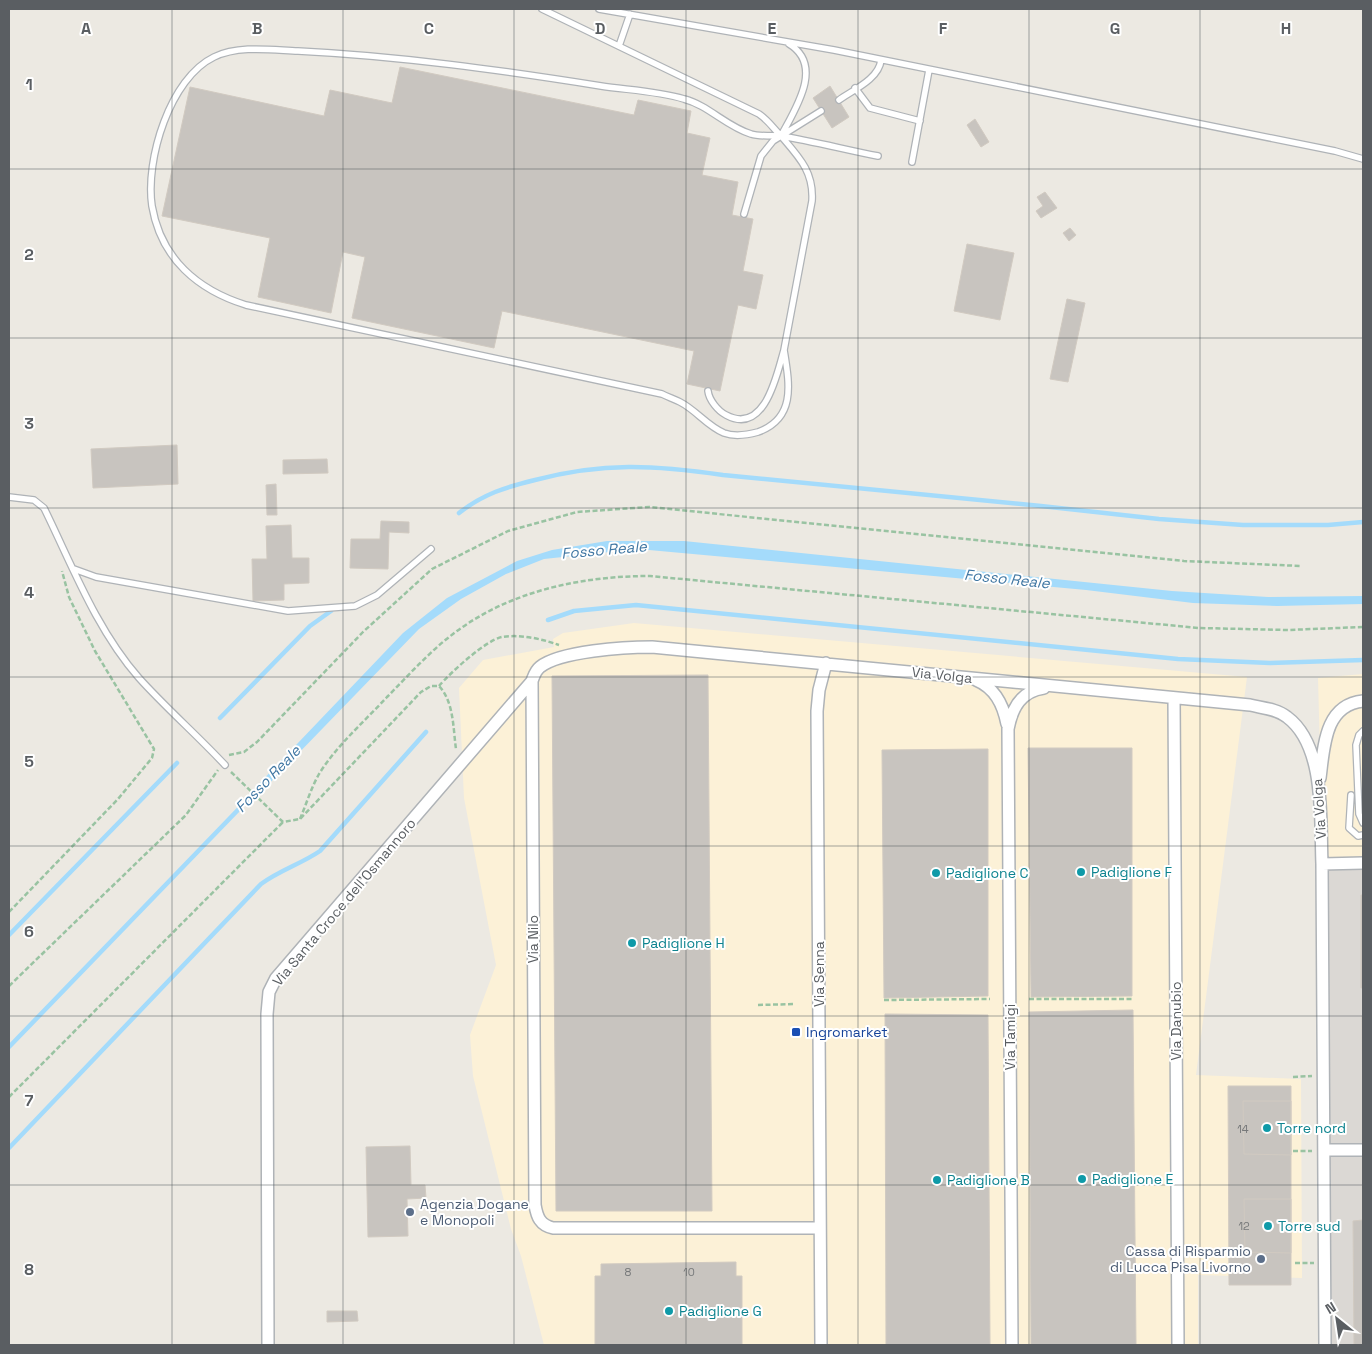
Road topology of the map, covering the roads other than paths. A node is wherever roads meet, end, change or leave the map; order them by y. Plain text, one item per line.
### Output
1 (542, 9) edge
2 (599, 9) edge
3 (630, 14) junction
4 (778, 41) junction
5 (619, 46) junction
6 (880, 60) junction
7 (929, 70) junction
8 (855, 88) junction
9 (838, 100) dead end
10 (821, 111) dead end
11 (920, 121) junction
12 (781, 136) junction
13 (878, 156) dead end
14 (1363, 159) edge
15 (912, 162) dead end
16 (744, 214) dead end
17 (784, 350) junction
18 (708, 391) dead end
19 (9, 497) edge
20 (431, 549) dead end
21 (74, 569) junction
22 (826, 663) junction
23 (970, 678) junction
24 (532, 681) junction
25 (1056, 686) junction
26 (1174, 698) junction
27 (1363, 701) edge
28 (1008, 729) junction
29 (1363, 731) edge
30 (223, 763) road end
31 (1319, 788) junction
32 (1351, 795) dead end
33 (1363, 823) edge
34 (1363, 835) edge
35 (1363, 863) edge
36 (1322, 864) junction
37 (1324, 1150) junction
38 (1363, 1150) edge
39 (820, 1228) junction
40 (268, 1345) edge
41 (821, 1345) edge
42 (1012, 1345) edge
43 (1178, 1345) edge
44 (1325, 1345) edge

1 - 5 lane
2 - 3 lane
3 - 4 lane
3 - 5 lane
4 - 6 lane
4 - 12 lane
5 - 12 lane
6 - 7 lane
6 - 8 lane
7 - 11 lane
7 - 14 lane
8 - 9 lane
8 - 11 lane
10 - 12 lane
11 - 15 lane
12 - 13 lane
12 - 16 lane
12 - 17 lane
12 - 17 lane
17 - 18 lane
19 - 21 lane
20 - 21 lane
21 - 30 lane
22 - 23 street, Via Volga
22 - 24 street
22 - 39 street, Via Senna
23 - 25 street, Via Volga
23 - 28 street, Via Tamigi
24 - 39 street, Via Nilo
24 - 40 street, Via Santa Croce dell'Osmannoro
25 - 26 street, Via Volga
25 - 28 street, Via Tamigi
26 - 31 street, Via Volga
26 - 43 street, Via Danubio
27 - 31 street
28 - 42 street, Via Tamigi
29 - 33 lane
31 - 36 street, Via Volga
32 - 34 lane
35 - 36 street
36 - 37 street, Via Volga
37 - 38 street
37 - 44 street, Via Volga
39 - 41 street, Via Senna

